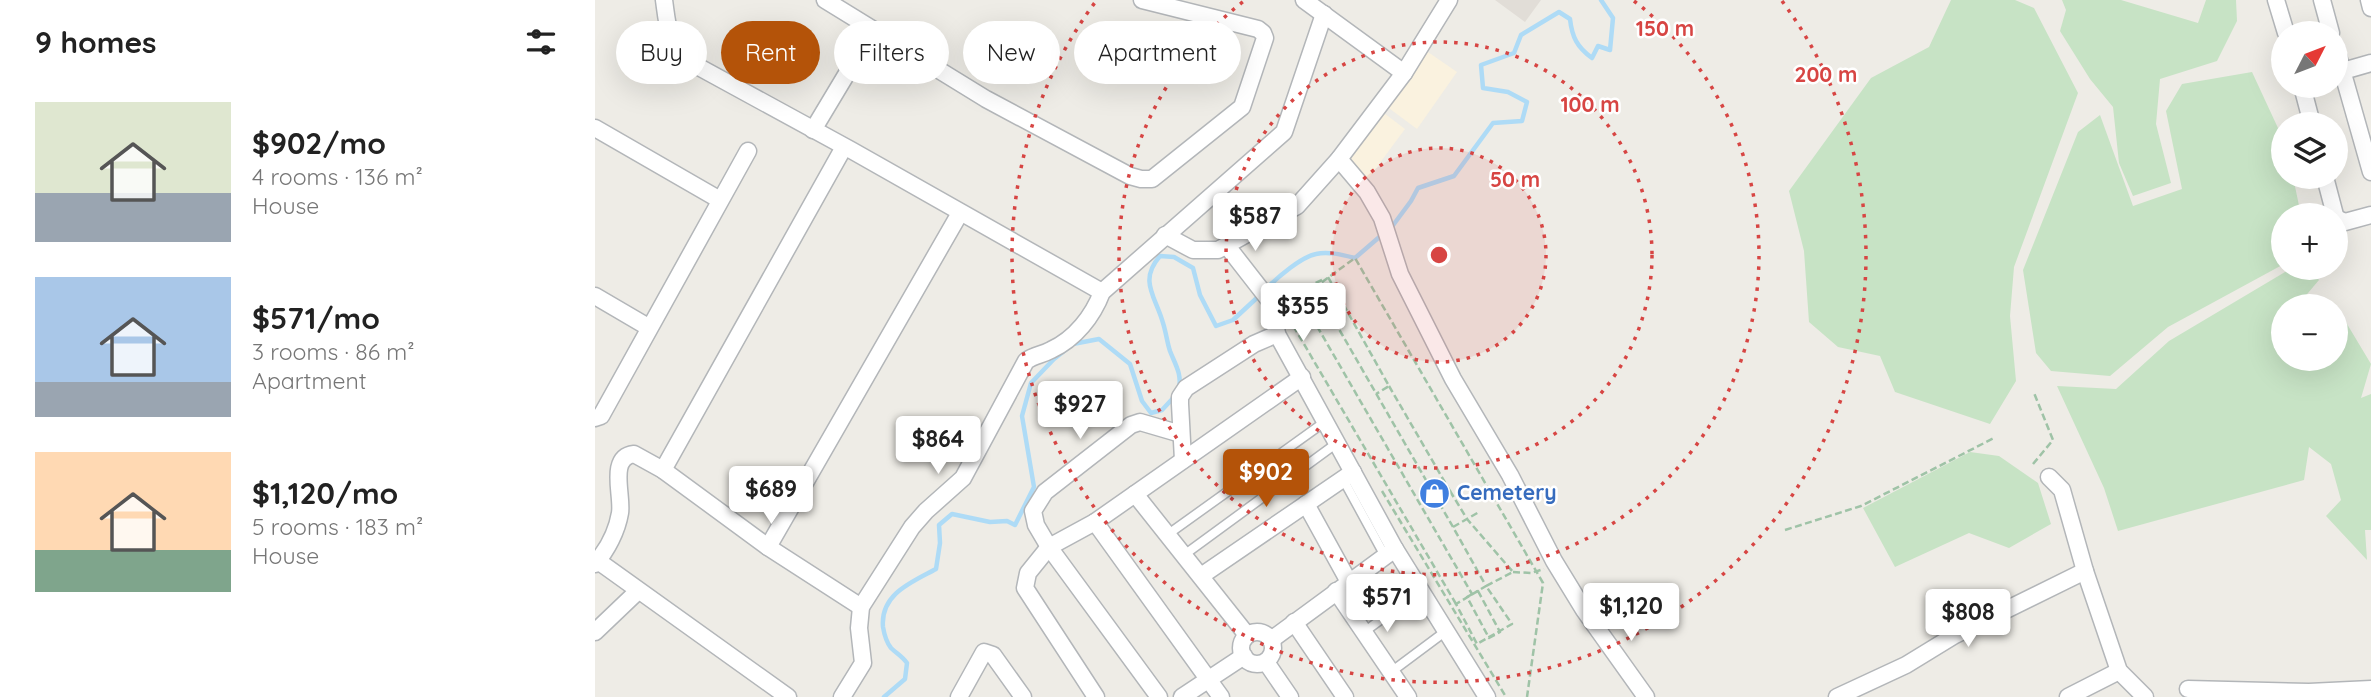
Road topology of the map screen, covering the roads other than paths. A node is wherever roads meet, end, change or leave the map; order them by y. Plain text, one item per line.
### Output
1 (664, 0) edge
2 (825, 0) edge
3 (1142, 0) edge
4 (1304, 0) edge
5 (1449, 0) edge
6 (2276, 0) edge
7 (2322, 0) edge
8 (2369, 0) edge
9 (2371, 8) edge
10 (1324, 14) junction
11 (859, 21) edge
12 (2282, 21) edge
13 (2328, 21) edge
14 (2371, 63) edge
15 (2349, 69) edge
16 (1403, 73) junction
17 (949, 76) edge
18 (841, 84) edge
19 (2347, 98) edge
20 (595, 128) edge
21 (813, 130) junction
22 (844, 147) junction
23 (748, 151) dead end
24 (1339, 159) junction
25 (2371, 172) edge
26 (720, 200) junction
27 (960, 213) junction
28 (2371, 215) edge
29 (2348, 221) edge
30 (1164, 235) junction
31 (1227, 246) junction
32 (1102, 292) junction
33 (595, 296) edge
34 (648, 327) junction
35 (1277, 334) junction
36 (1302, 377) junction
37 (595, 418) edge
38 (1326, 421) junction
39 (1181, 435) junction
40 (1338, 443) junction
41 (1183, 460) junction
42 (663, 470) junction
43 (1348, 476) junction
44 (2049, 477) dead end
45 (1135, 494) junction
46 (1306, 504) junction
47 (1095, 522) junction
48 (1167, 535) junction
49 (768, 547) junction
50 (1049, 547) junction
51 (1390, 552) junction
52 (1184, 555) junction
53 (597, 562) edge
54 (2085, 571) junction
55 (1201, 576) junction
56 (1342, 587) junction
57 (1421, 590) junction
58 (638, 591) junction
59 (861, 607) junction
60 (1294, 622) junction
61 (1447, 631) junction
62 (595, 632) edge
63 (1364, 632) junction
64 (1247, 635) junction
65 (1271, 640) junction
66 (1244, 656) junction
67 (1266, 662) junction
68 (2119, 671) junction
69 (1391, 672) junction
70 (1208, 678) junction
71 (2188, 689) dead end
72 (2371, 689) edge
73 (2309, 694) edge
74 (788, 697) edge
75 (842, 697) edge
76 (959, 697) edge
77 (1023, 697) edge
78 (1096, 697) edge
79 (1159, 697) edge
80 (1182, 697) edge
81 (1221, 697) edge
82 (1290, 697) edge
83 (1345, 697) edge
84 (1408, 697) edge
85 (1487, 697) edge
86 (1646, 697) edge
87 (1837, 697) edge
88 (2068, 697) edge
89 (2145, 697) edge

1 - 21 street
2 - 11 street
3 - 17 street
4 - 10 street
5 - 16 street
6 - 12 street
7 - 13 street
8 - 9 street
10 - 16 street
10 - 30 street
14 - 15 street
16 - 24 street
18 - 21 street
19 - 25 street
20 - 26 street
21 - 22 street
22 - 27 street
22 - 42 street
23 - 26 street
24 - 31 street
24 - 86 street
26 - 34 street
27 - 32 street
27 - 49 street
28 - 29 street
30 - 31 street
30 - 32 street
31 - 35 street
32 - 59 street
33 - 34 street
34 - 37 street
35 - 36 street
35 - 39 street
36 - 38 street
36 - 41 street
38 - 40 street
38 - 48 lane
39 - 41 street
39 - 50 street
40 - 43 street
40 - 52 lane
41 - 45 street
42 - 49 street
42 - 53 street
43 - 46 street
43 - 51 street
44 - 54 street
45 - 47 street
45 - 48 street
46 - 55 street
46 - 56 street
47 - 50 street
47 - 70 street
48 - 52 street
49 - 59 street
50 - 78 street
50 - 79 street
51 - 56 street
51 - 57 street
52 - 55 street
53 - 58 street
54 - 68 street
54 - 87 street
55 - 64 street
56 - 60 street
56 - 63 street
57 - 61 street
57 - 63 lane
58 - 62 street
58 - 74 street
59 - 75 street
60 - 65 street
60 - 83 street
61 - 69 lane
61 - 85 street
63 - 69 street
64 - 65 street
64 - 66 street
65 - 67 street
66 - 67 street
66 - 70 street
67 - 82 street
68 - 88 street
68 - 89 street
69 - 84 street
70 - 80 street
70 - 81 street
71 - 73 street
72 - 73 street
76 - 77 street

